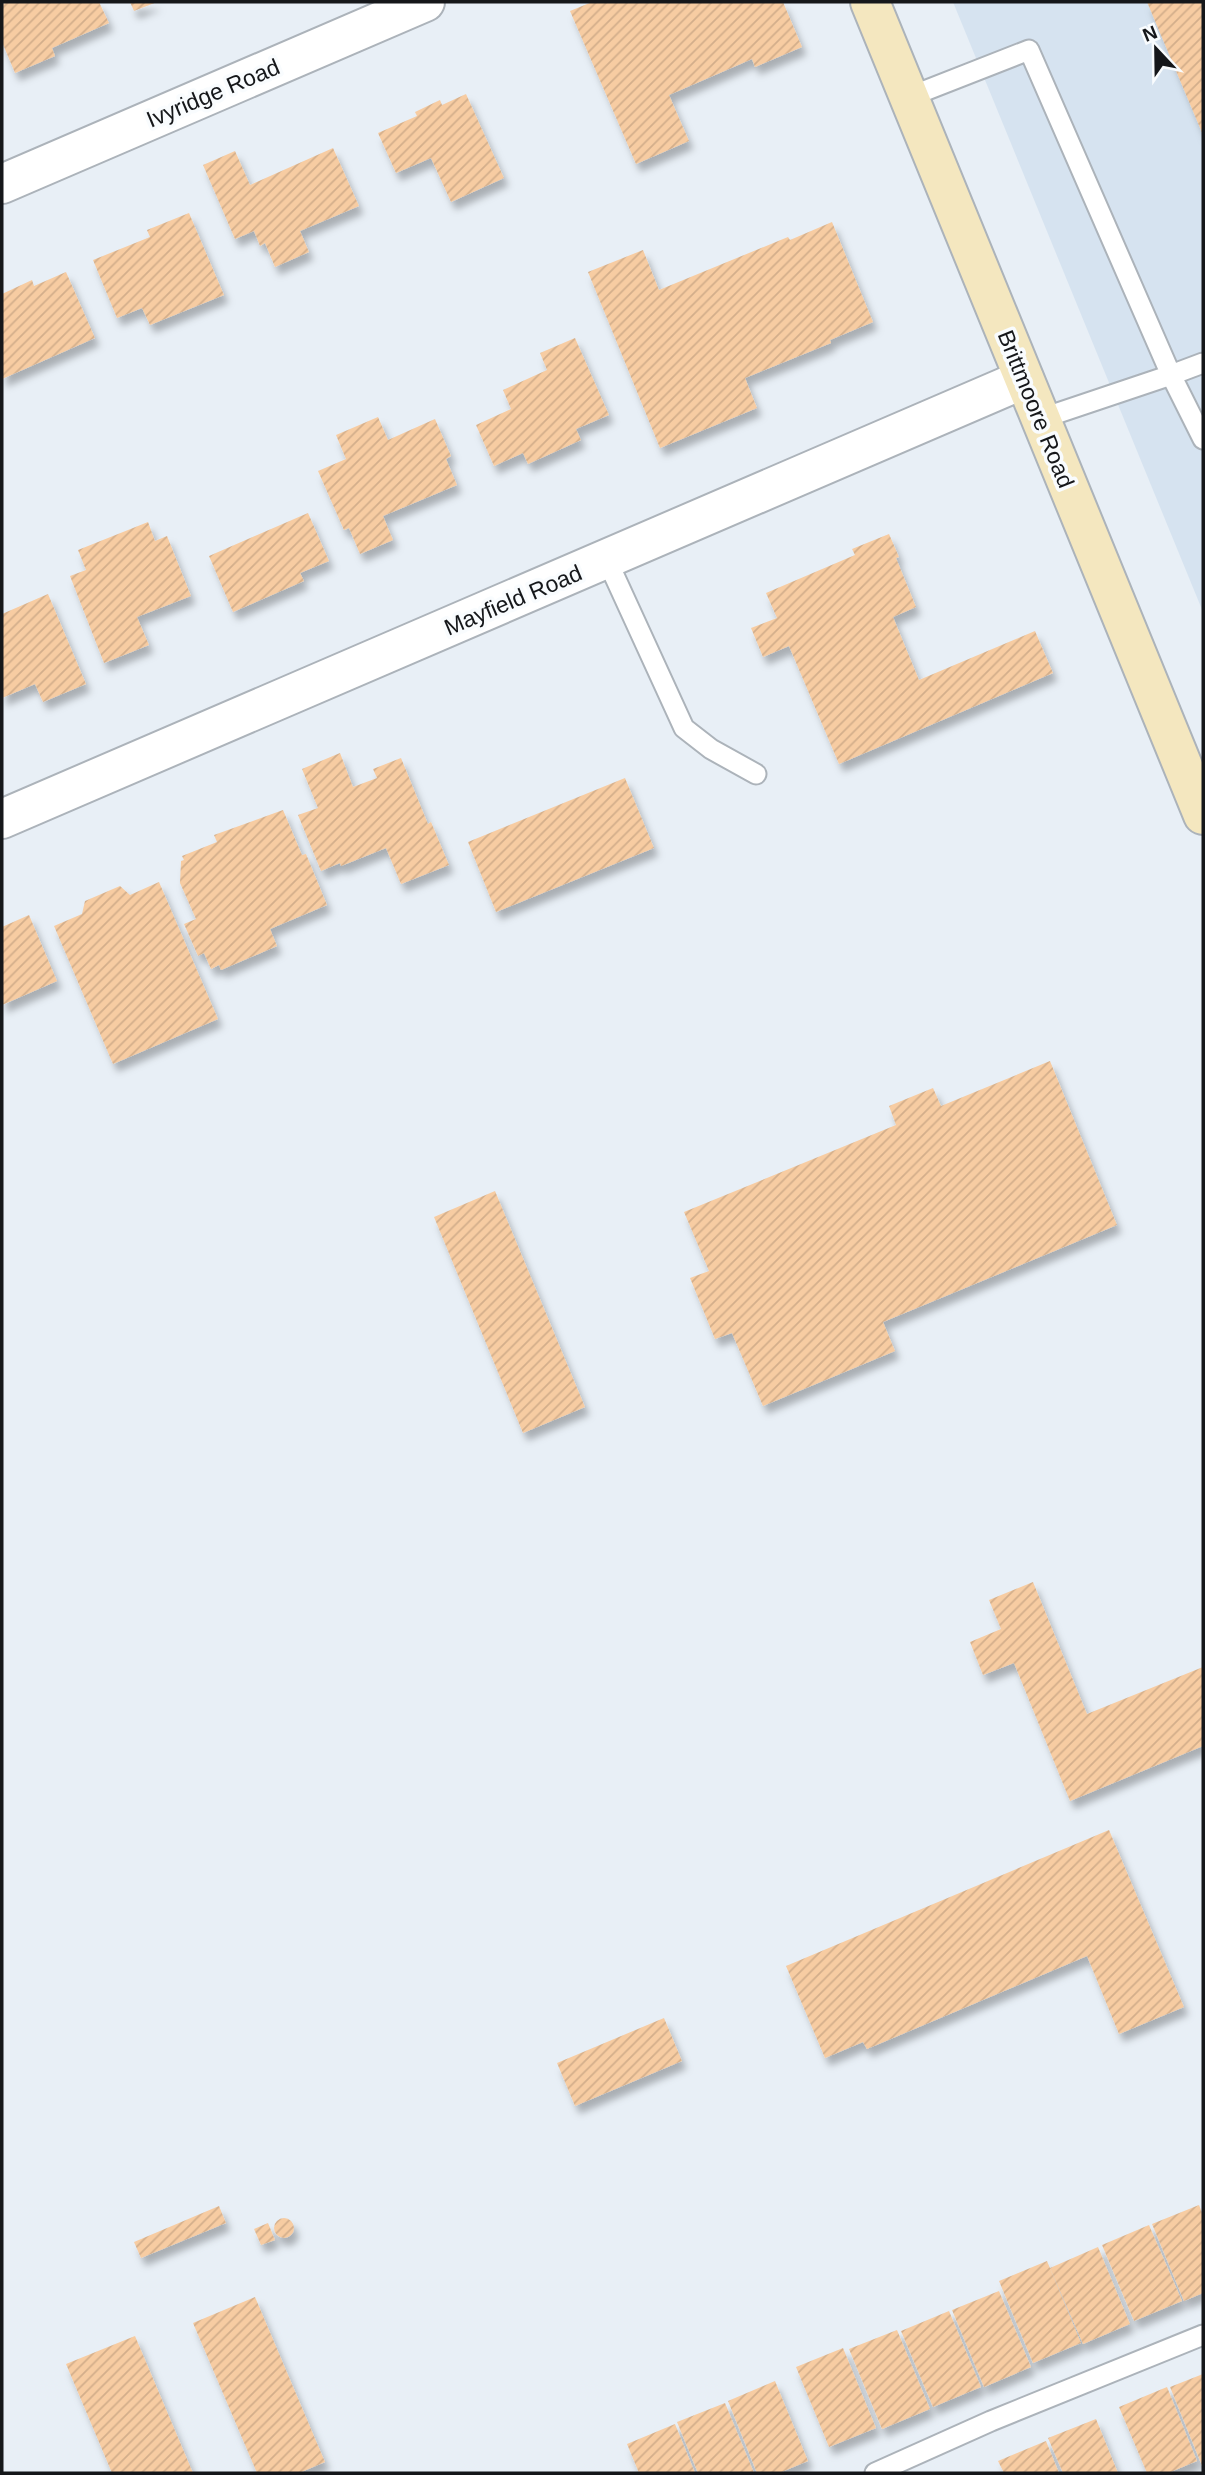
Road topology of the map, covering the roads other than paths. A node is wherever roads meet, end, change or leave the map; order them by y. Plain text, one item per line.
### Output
1 (425, 2) edge
2 (870, 2) edge
3 (909, 97) junction
4 (2, 184) edge
5 (1203, 363) edge
6 (1171, 375) junction
7 (1024, 379) junction
8 (1040, 419) junction
9 (1203, 439) edge
10 (607, 560) junction
11 (756, 774) dead end
12 (1203, 816) edge
13 (2, 819) edge
14 (1203, 2335) edge
15 (874, 2473) edge

1 - 4 street, Ivyridge Road
2 - 3 main road, Brittmoore Road
3 - 6 lane
3 - 7 main road, Brittmoore Road
5 - 6 lane
6 - 8 lane
6 - 9 lane
7 - 8 main road, Brittmoore Road
7 - 10 street, Mayfield Road
8 - 12 main road, Brittmoore Road
10 - 11 lane
10 - 13 street, Mayfield Road
14 - 15 lane

